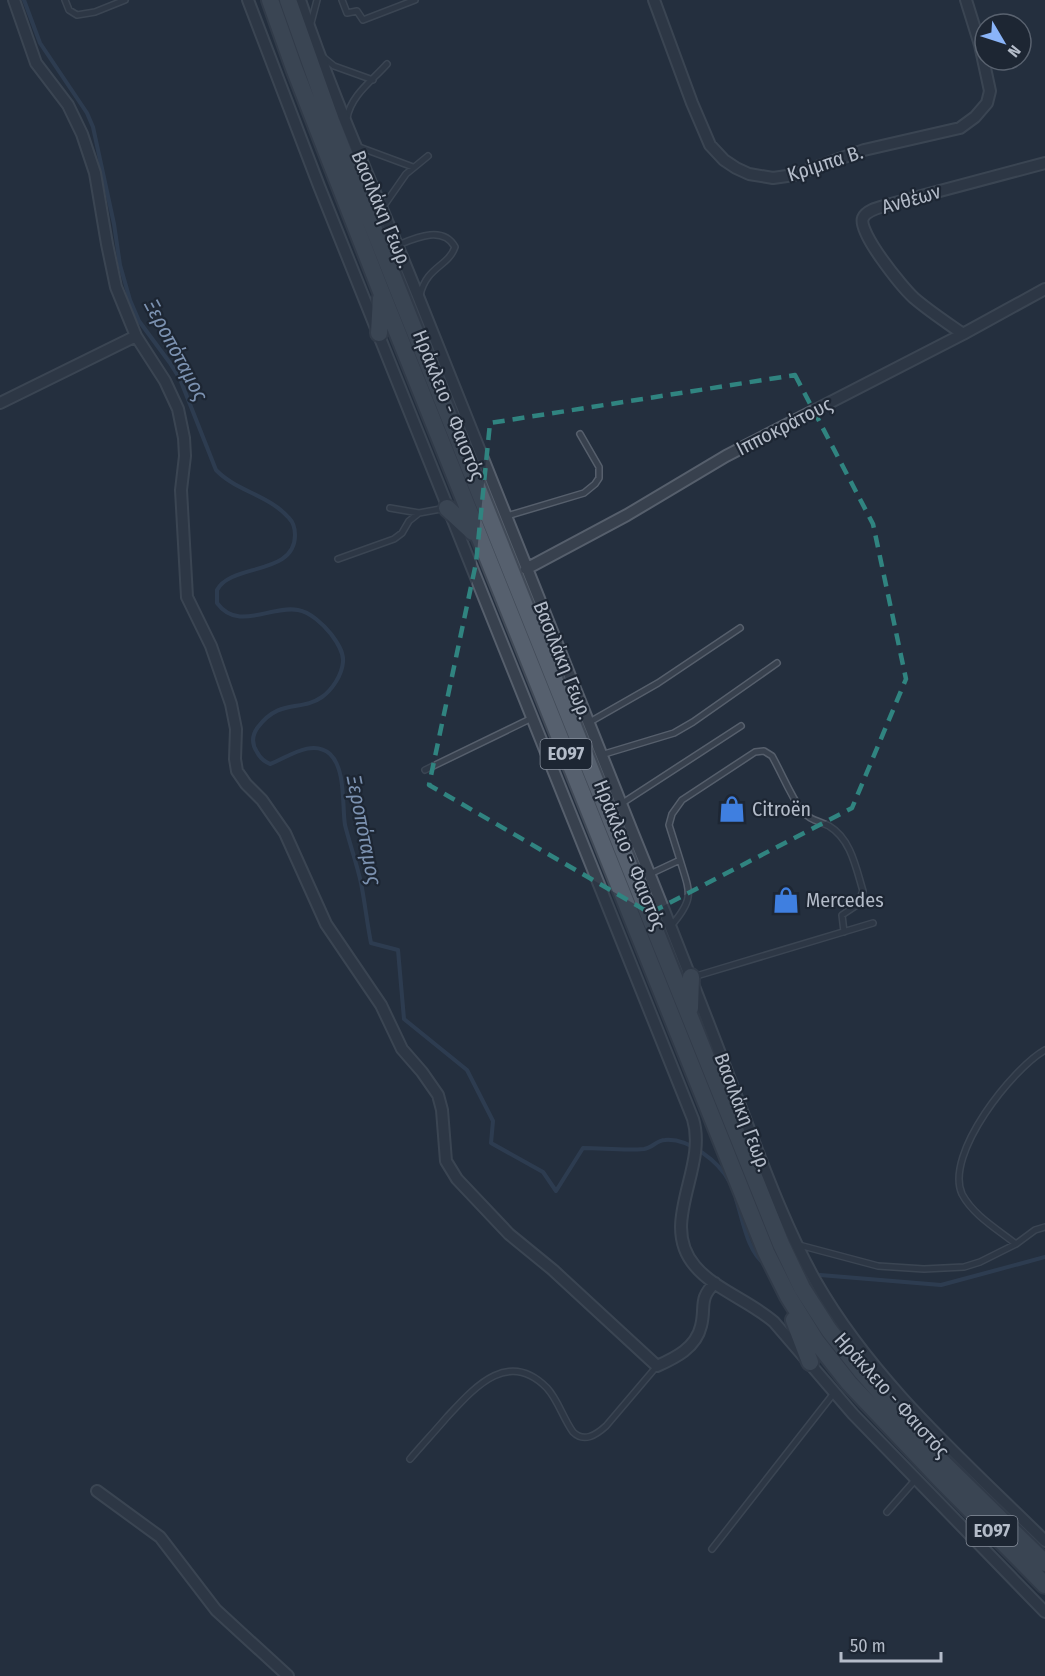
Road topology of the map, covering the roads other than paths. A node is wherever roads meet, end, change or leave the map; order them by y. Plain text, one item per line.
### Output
1 (14, 0) edge
2 (65, 0) edge
3 (125, 0) edge
4 (248, 0) edge
5 (270, 0) edge
6 (288, 0) edge
7 (300, 0) edge
8 (317, 0) edge
9 (342, 0) edge
10 (415, 0) edge
11 (654, 0) edge
12 (966, 0) edge
13 (310, 30) junction
14 (318, 53) junction
15 (387, 64) dead end
16 (373, 80) junction
17 (346, 123) junction
18 (356, 146) junction
19 (428, 156) dead end
20 (1045, 163) edge
21 (413, 167) junction
22 (382, 209) junction
23 (397, 246) junction
24 (380, 289) junction
25 (1045, 289) edge
26 (419, 299) junction
27 (379, 333) junction
28 (963, 334) junction
29 (136, 336) junction
30 (0, 403) edge
31 (580, 434) dead end
32 (390, 508) dead end
33 (447, 508) junction
34 (419, 513) junction
35 (505, 517) junction
36 (479, 538) junction
37 (338, 559) dead end
38 (526, 569) junction
39 (740, 628) dead end
40 (777, 663) dead end
41 (532, 718) junction
42 (588, 723) junction
43 (741, 726) dead end
44 (601, 755) junction
45 (425, 770) dead end
46 (621, 804) junction
47 (680, 860) junction
48 (650, 874) junction
49 (873, 923) dead end
50 (671, 927) junction
51 (844, 932) junction
52 (692, 977) junction
53 (692, 1021) junction
54 (1045, 1050) edge
55 (1045, 1227) edge
56 (1016, 1244) junction
57 (797, 1245) junction
58 (766, 1252) junction
59 (715, 1283) junction
60 (810, 1362) junction
61 (657, 1366) junction
62 (834, 1393) junction
63 (932, 1431) junction
64 (410, 1459) dead end
65 (907, 1469) junction
66 (934, 1470) junction
67 (977, 1475) junction
68 (97, 1491) dead end
69 (939, 1503) junction
70 (887, 1512) dead end
71 (1045, 1541) edge
72 (712, 1549) dead end
73 (1045, 1563) edge
74 (1045, 1585) edge
75 (1045, 1612) edge
76 (288, 1676) edge

1 - 29 street
2 - 3 lane
4 - 27 street
5 - 24 main road, Ηράκλειο - Φαιστός / ΕΟ97
6 - 53 main road, Ηράκλειο - Φαιστός / ΕΟ97
7 - 13 street, Βασιλάκη Γεωρ.
8 - 13 lane
9 - 10 lane
11 - 12 street, Κρίμπα Β.
13 - 14 street, Βασιλάκη Γεωρ.
14 - 16 lane
14 - 17 street, Βασιλάκη Γεωρ.
15 - 16 lane
16 - 17 lane
17 - 18 street, Βασιλάκη Γεωρ.
18 - 21 lane
18 - 22 street, Βασιλάκη Γεωρ.
19 - 21 lane
20 - 28 street, Ανθέων
21 - 22 lane
22 - 23 street, Βασιλάκη Γεωρ.
23 - 26 street, Βασιλάκη Γεωρ.
23 - 26 lane
24 - 27 main road
24 - 36 main road, Ηράκλειο - Φαιστός / ΕΟ97
25 - 28 street, Ιπποκράτους
26 - 35 street, Βασιλάκη Γεωρ.
27 - 33 street
28 - 38 street, Ιπποκράτους
29 - 30 street
29 - 61 street
31 - 35 lane
32 - 34 lane
33 - 34 lane
33 - 36 main road
33 - 41 street
34 - 37 lane
35 - 38 street, Βασιλάκη Γεωρ.
36 - 58 main road, Ηράκλειο - Φαιστός / ΕΟ97
38 - 42 street, Βασιλάκη Γεωρ.
39 - 42 lane
40 - 44 lane
41 - 45 lane
41 - 59 street
42 - 44 street, Βασιλάκη Γεωρ.
43 - 46 lane
44 - 46 street, Βασιλάκη Γεωρ.
46 - 48 street, Βασιλάκη Γεωρ.
47 - 48 lane
47 - 50 lane
47 - 51 lane
48 - 50 street, Βασιλάκη Γεωρ.
49 - 51 lane
50 - 52 street, Βασιλάκη Γεωρ.
51 - 52 lane
52 - 53 main road
52 - 57 street, Βασιλάκη Γεωρ.
53 - 66 main road, Ηράκλειο - Φαιστός / ΕΟ97
54 - 56 lane
55 - 56 lane
56 - 57 lane
57 - 63 street, Βασιλάκη Γεωρ.
58 - 60 main road
58 - 66 main road, Ηράκλειο - Φαιστός / ΕΟ97
59 - 60 street
59 - 61 street
60 - 62 street
61 - 64 lane
62 - 65 street
62 - 72 lane
63 - 66 street
63 - 67 street, Βασιλάκη Γεωρ.
65 - 66 street
65 - 66 street
66 - 67 street
66 - 69 street
66 - 69 street
66 - 70 lane
66 - 73 main road, Ηράκλειο - Φαιστός / ΕΟ97
66 - 74 main road, Ηράκλειο - Φαιστός / ΕΟ97
67 - 71 street, Βασιλάκη Γεωρ.
68 - 76 street
69 - 75 street

